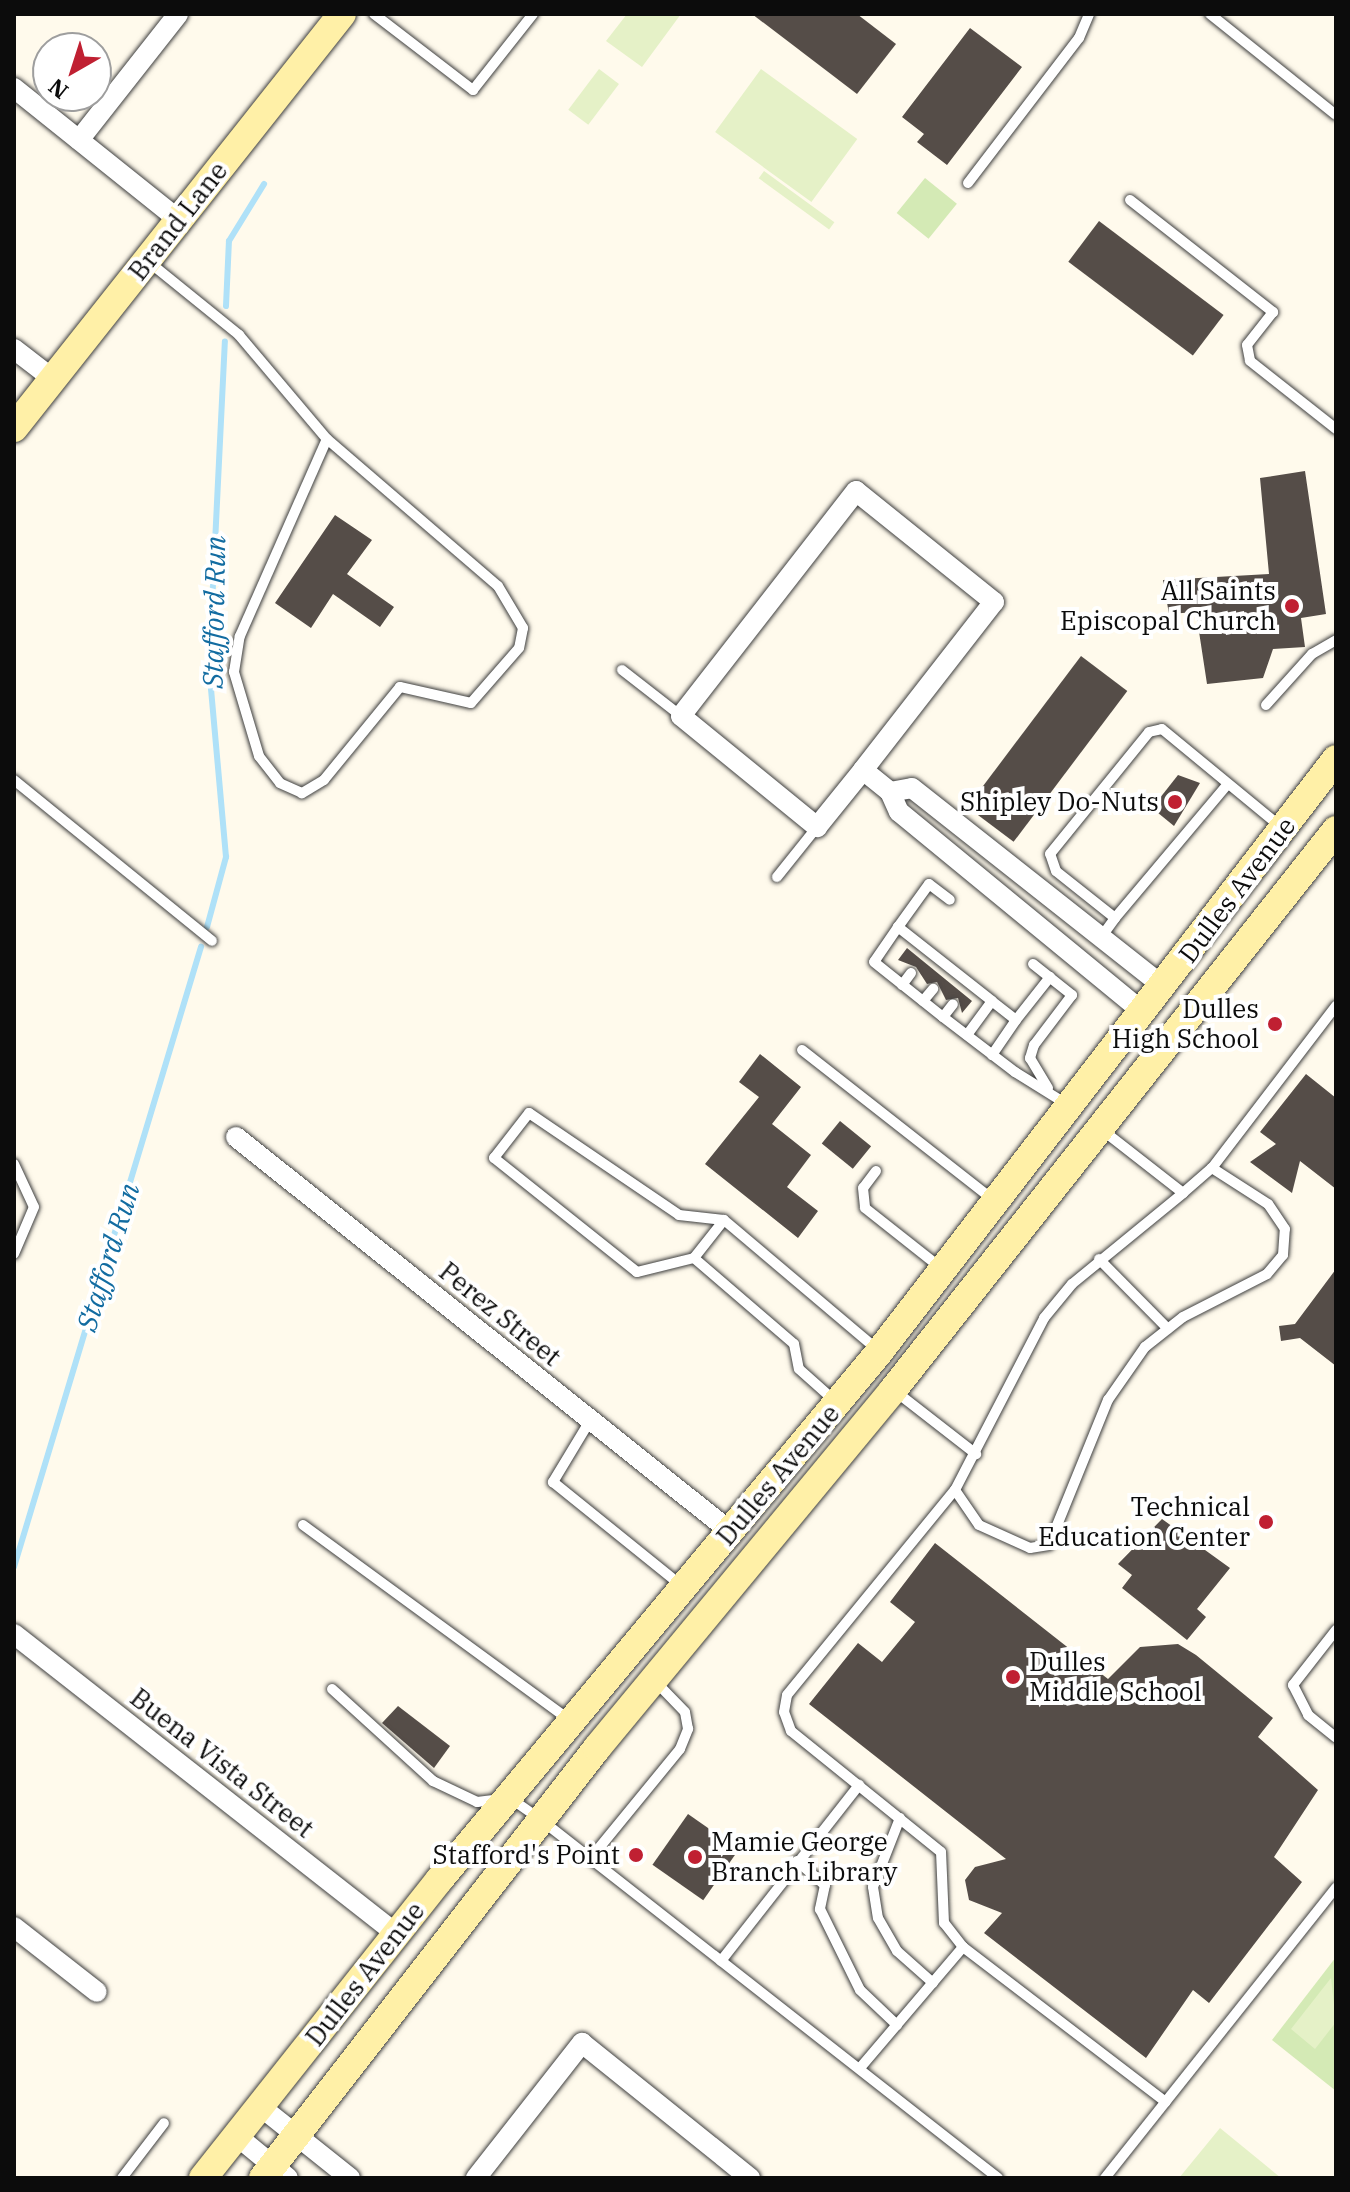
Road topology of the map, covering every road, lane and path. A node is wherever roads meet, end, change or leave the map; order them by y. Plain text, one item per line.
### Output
1 (178, 14) edge
2 (342, 14) edge
3 (374, 14) edge
4 (533, 14) edge
5 (1089, 14) edge
6 (1210, 14) edge
7 (14, 88) edge
8 (1336, 115) edge
9 (79, 140) junction
10 (968, 183) dead end
11 (1130, 200) dead end
12 (179, 220) junction
13 (147, 261) junction
14 (14, 349) edge
15 (53, 379) junction
16 (14, 428) edge
17 (1336, 429) edge
18 (327, 439) junction
19 (1336, 640) edge
20 (622, 670) dead end
21 (1266, 705) dead end
22 (681, 716) junction
23 (1336, 759) edge
24 (863, 770) junction
25 (14, 780) edge
26 (1228, 784) junction
27 (890, 792) junction
28 (817, 827) junction
29 (1282, 829) junction
30 (1336, 830) edge
31 (777, 877) dead end
32 (950, 900) dead end
33 (1115, 918) junction
34 (898, 927) junction
35 (1102, 936) junction
36 (212, 941) dead end
37 (1033, 964) dead end
38 (911, 973) dead end
39 (1050, 977) junction
40 (969, 984) junction
41 (902, 985) junction
42 (1164, 987) junction
43 (933, 989) dead end
44 (961, 993) dead end
45 (923, 1001) junction
46 (992, 1001) junction
47 (953, 1004) dead end
48 (1336, 1006) edge
49 (1144, 1013) junction
50 (943, 1017) junction
51 (1016, 1020) junction
52 (967, 1035) junction
53 (802, 1050) dead end
54 (992, 1055) junction
55 (1048, 1088) junction
56 (1070, 1106) junction
57 (1100, 1127) junction
58 (236, 1137) dead end
59 (14, 1164) edge
60 (1212, 1168) junction
61 (876, 1171) dead end
62 (1183, 1193) junction
63 (994, 1202) junction
64 (724, 1220) junction
65 (14, 1254) edge
66 (694, 1258) junction
67 (1099, 1259) junction
68 (942, 1270) junction
69 (1168, 1329) junction
70 (880, 1351) junction
71 (893, 1390) junction
72 (837, 1404) junction
73 (591, 1419) junction
74 (976, 1454) junction
75 (955, 1490) junction
76 (303, 1525) dead end
77 (731, 1532) junction
78 (684, 1589) junction
79 (1336, 1630) edge
80 (14, 1634) edge
81 (654, 1680) junction
82 (332, 1689) dead end
83 (573, 1723) junction
84 (1336, 1738) edge
85 (859, 1785) junction
86 (510, 1798) junction
87 (900, 1818) junction
88 (540, 1819) junction
89 (590, 1859) junction
90 (797, 1861) junction
91 (1336, 1888) edge
92 (14, 1927) edge
93 (396, 1934) junction
94 (963, 1947) junction
95 (721, 1961) junction
96 (933, 1983) junction
97 (97, 1992) dead end
98 (897, 2025) junction
99 (860, 2068) junction
100 (1166, 2102) junction
101 (261, 2107) junction
102 (164, 2123) dead end
103 (296, 2135) junction
104 (237, 2136) junction
105 (274, 2174) edge
106 (122, 2178) edge
107 (203, 2178) edge
108 (350, 2178) edge
109 (476, 2178) edge
110 (750, 2178) edge
111 (998, 2178) edge
112 (1105, 2178) edge

1 - 9 street
2 - 12 main road, Brand Lane
3 - 4 lane
5 - 10 lane
6 - 8 lane
7 - 9 street
9 - 12 street
11 - 17 lane
12 - 13 main road, Brand Lane
13 - 15 main road, Brand Lane
13 - 18 lane
14 - 15 street
15 - 16 main road, Brand Lane
18 - 18 lane
19 - 21 lane
20 - 22 lane
22 - 24 street
22 - 28 street
23 - 29 main road, Dulles Avenue
24 - 27 street
24 - 28 street
25 - 36 lane
26 - 29 lane
26 - 33 lane
26 - 33 lane
27 - 35 street
27 - 49 street
28 - 31 lane
29 - 42 main road, Dulles Avenue
30 - 57 main road, Dulles Avenue
32 - 34 lane
33 - 35 lane
34 - 40 lane
34 - 41 lane
35 - 42 street
37 - 39 lane
38 - 41 lane
39 - 51 lane
39 - 55 lane
40 - 44 lane
40 - 46 lane
41 - 45 lane
42 - 49 main road, Dulles Avenue
43 - 45 lane
45 - 50 lane
46 - 51 lane
46 - 52 lane
47 - 50 lane
48 - 60 lane
49 - 56 main road, Dulles Avenue
50 - 52 lane
51 - 54 lane
52 - 54 lane
53 - 63 lane
54 - 55 lane
55 - 56 lane
56 - 63 main road, Dulles Avenue
57 - 62 lane
57 - 71 main road, Dulles Avenue
58 - 73 street, Perez Street
59 - 65 lane
60 - 62 lane
60 - 69 lane
61 - 68 lane
62 - 67 lane
63 - 68 main road, Dulles Avenue
64 - 66 lane
64 - 66 lane
64 - 70 lane
66 - 72 lane
67 - 69 lane
67 - 74 lane
68 - 70 main road, Dulles Avenue
69 - 75 lane
70 - 72 main road, Dulles Avenue
71 - 74 lane
71 - 81 main road, Dulles Avenue
72 - 77 main road, Dulles Avenue
73 - 77 street, Perez Street
73 - 78 lane
74 - 75 lane
75 - 85 lane
76 - 83 lane
77 - 78 main road, Dulles Avenue
77 - 81 main road
78 - 83 main road, Dulles Avenue
79 - 84 lane
80 - 93 street, Buena Vista Street
81 - 88 main road, Dulles Avenue
81 - 89 lane
82 - 86 lane
83 - 86 main road, Dulles Avenue
85 - 87 lane
85 - 90 lane
86 - 88 lane
86 - 93 main road, Dulles Avenue
87 - 94 lane
87 - 96 lane
88 - 89 lane
88 - 103 main road, Dulles Avenue
89 - 95 lane
90 - 95 lane
90 - 98 lane
91 - 100 lane
92 - 97 street
93 - 101 main road, Dulles Avenue
94 - 96 lane
94 - 100 lane
95 - 99 lane
96 - 98 lane
98 - 99 lane
99 - 111 lane
100 - 112 lane
101 - 103 street
101 - 104 main road, Dulles Avenue
102 - 106 lane
103 - 105 main road, Dulles Avenue
103 - 108 street
104 - 105 street
104 - 107 main road, Dulles Avenue
109 - 110 street

